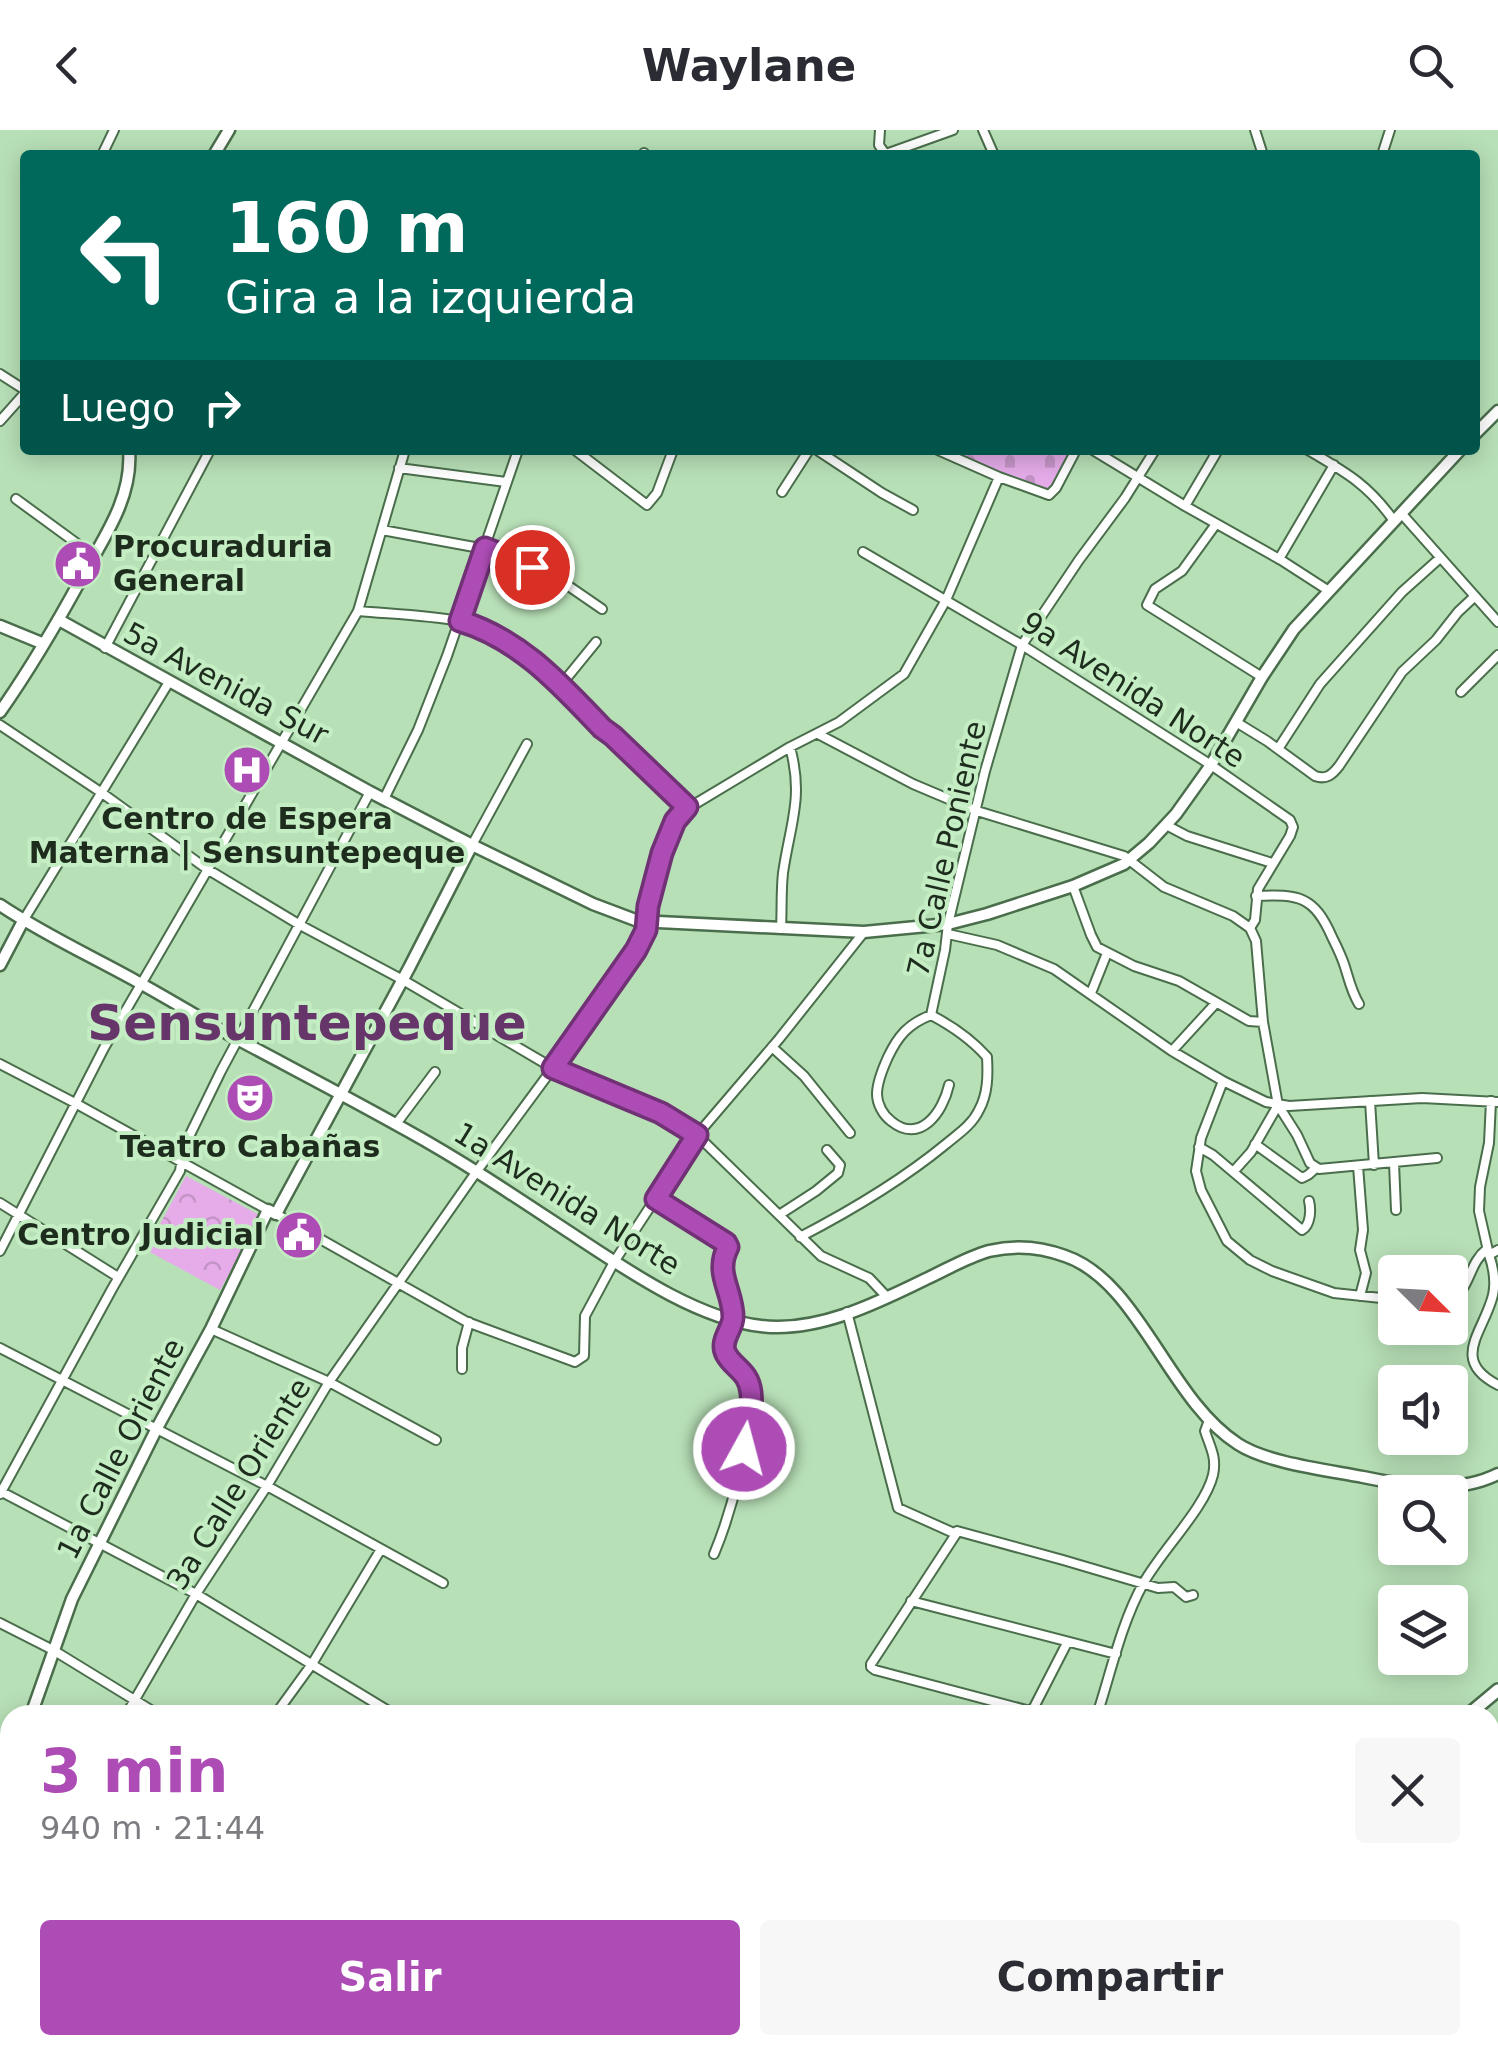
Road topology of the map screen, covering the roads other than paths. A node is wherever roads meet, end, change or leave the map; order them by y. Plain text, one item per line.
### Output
1 (953, 130) edge
2 (897, 150) edge
3 (20, 397) edge
4 (1498, 411) edge
5 (0, 421) edge
6 (1480, 429) edge
7 (129, 455) edge
8 (207, 455) edge
9 (403, 455) edge
10 (516, 455) edge
11 (585, 455) edge
12 (671, 455) edge
13 (806, 455) edge
14 (825, 455) edge
15 (949, 455) edge
16 (1073, 455) edge
17 (1100, 455) edge
18 (1152, 455) edge
19 (1215, 455) edge
20 (1317, 455) edge
21 (1455, 455) edge
22 (1334, 465) junction
23 (399, 468) junction
24 (1000, 477) junction
25 (1138, 478) junction
26 (506, 482) junction
27 (782, 492) dead end
28 (16, 499) dead end
29 (1185, 506) junction
30 (913, 510) dead end
31 (1398, 517) junction
32 (1216, 524) junction
33 (382, 530) junction
34 (485, 548) junction
35 (863, 552) dead end
36 (94, 556) junction
37 (1440, 558) junction
38 (1279, 559) junction
39 (1329, 591) junction
40 (1474, 597) junction
41 (946, 600) junction
42 (602, 609) dead end
43 (358, 611) junction
44 (59, 620) junction
45 (460, 621) junction
46 (1498, 622) edge
47 (0, 626) edge
48 (596, 642) dead end
49 (44, 644) junction
50 (1022, 645) junction
51 (105, 648) junction
52 (1498, 655) edge
53 (1262, 677) junction
54 (169, 682) junction
55 (561, 685) junction
56 (1461, 692) dead end
57 (0, 712) edge
58 (1236, 722) junction
59 (0, 725) edge
60 (818, 734) junction
61 (280, 742) junction
62 (528, 744) dead end
63 (790, 747) junction
64 (1278, 749) junction
65 (1211, 765) junction
66 (370, 792) junction
67 (102, 793) junction
68 (384, 799) junction
69 (687, 807) junction
70 (977, 811) junction
71 (1166, 825) junction
72 (472, 845) junction
73 (1129, 860) junction
74 (1272, 864) junction
75 (207, 869) junction
76 (1073, 886) junction
77 (1256, 896) junction
78 (0, 906) edge
79 (23, 920) junction
80 (647, 921) junction
81 (300, 925) junction
82 (782, 928) junction
83 (1250, 928) junction
84 (948, 929) junction
85 (864, 932) junction
86 (1107, 953) junction
87 (0, 965) edge
88 (403, 980) junction
89 (142, 984) junction
90 (1091, 993) junction
91 (1216, 1002) junction
92 (1360, 1004) dead end
93 (931, 1016) junction
94 (1263, 1022) junction
95 (238, 1039) junction
96 (772, 1047) junction
97 (1172, 1051) junction
98 (0, 1064) edge
99 (553, 1068) junction
100 (436, 1072) dead end
101 (1223, 1081) junction
102 (949, 1085) dead end
103 (340, 1093) junction
104 (1494, 1101) edge
105 (1370, 1102) junction
106 (75, 1103) junction
107 (1278, 1105) junction
108 (396, 1124) junction
109 (850, 1133) dead end
110 (697, 1135) junction
111 (1255, 1144) junction
112 (1198, 1148) junction
113 (826, 1150) dead end
114 (1437, 1158) dead end
115 (183, 1162) junction
116 (1394, 1163) junction
117 (1374, 1164) junction
118 (1358, 1166) junction
119 (1316, 1168) junction
120 (1234, 1171) junction
121 (477, 1172) junction
122 (656, 1199) junction
123 (1308, 1201) dead end
124 (0, 1203) edge
125 (1396, 1210) dead end
126 (272, 1212) junction
127 (20, 1216) junction
128 (779, 1216) junction
129 (800, 1236) junction
130 (0, 1251) edge
131 (1492, 1252) edge
132 (614, 1262) junction
133 (118, 1278) junction
134 (1468, 1280) edge
135 (399, 1282) junction
136 (1360, 1296) junction
137 (887, 1297) junction
138 (1378, 1298) edge
139 (847, 1312) junction
140 (468, 1322) junction
141 (734, 1322) junction
142 (212, 1328) junction
143 (0, 1348) edge
144 (462, 1369) dead end
145 (63, 1379) junction
146 (330, 1382) junction
147 (1498, 1385) edge
148 (1209, 1420) junction
149 (157, 1428) junction
150 (436, 1440) dead end
151 (1498, 1474) edge
152 (1378, 1479) edge
153 (1468, 1485) edge
154 (268, 1486) junction
155 (0, 1492) edge
156 (956, 1534) junction
157 (99, 1544) junction
158 (381, 1550) junction
159 (714, 1554) dead end
160 (443, 1583) dead end
161 (1143, 1584) junction
162 (196, 1594) junction
163 (1193, 1595) dead end
164 (912, 1601) junction
165 (0, 1623) edge
166 (1067, 1642) junction
167 (53, 1650) junction
168 (1116, 1654) junction
169 (312, 1664) junction
170 (134, 1699) junction
171 (34, 1705) edge
172 (131, 1705) edge
173 (143, 1705) edge
174 (282, 1705) edge
175 (379, 1705) edge
176 (1002, 1705) edge
177 (1035, 1705) edge
178 (1100, 1705) edge

1 - 2 street
3 - 5 street
4 - 6 street
7 - 36 street
8 - 51 street
9 - 23 street
10 - 26 street
11 - 12 street
13 - 27 street
14 - 30 street
15 - 24 street
16 - 24 street
17 - 25 street
18 - 25 street, 7a Calle Poniente
19 - 29 street
20 - 22 street
21 - 31 street, 5a Avenida Sur
22 - 31 street
22 - 38 street
23 - 26 street
23 - 33 street
24 - 41 street
25 - 29 street
25 - 50 street, 7a Calle Poniente
26 - 34 street
28 - 36 street
29 - 32 street
31 - 37 street
31 - 39 street, 5a Avenida Sur
32 - 38 street
32 - 53 street
33 - 34 street
33 - 43 street
34 - 42 street
34 - 45 street
35 - 41 street, 9a Avenida Norte
36 - 44 street
37 - 40 street
37 - 64 street
38 - 39 street
39 - 53 street, 5a Avenida Sur
40 - 46 street
40 - 64 street
41 - 50 street, 9a Avenida Norte
41 - 60 street
43 - 45 street
43 - 61 street
44 - 49 street
44 - 51 street, 5a Avenida Sur
45 - 55 street
45 - 68 street
47 - 49 street
48 - 55 street
49 - 57 street
50 - 65 street, 9a Avenida Norte
50 - 70 street, 7a Calle Poniente
51 - 54 street, 5a Avenida Sur
52 - 56 street
53 - 58 street, 5a Avenida Sur
54 - 61 street, 5a Avenida Sur
54 - 67 street
55 - 69 street
58 - 64 street
58 - 65 street, 5a Avenida Sur
59 - 67 street
60 - 63 street
60 - 70 street
61 - 66 street, 5a Avenida Sur
61 - 75 street
62 - 72 street
63 - 69 street
63 - 82 street
65 - 71 street, 5a Avenida Sur
65 - 74 street, 9a Avenida Norte
66 - 68 street, 5a Avenida Sur
66 - 81 street
67 - 75 street
67 - 79 street
68 - 72 street, 5a Avenida Sur
69 - 80 street, 3a Calle Oriente
70 - 73 street
70 - 84 street, 7a Calle Poniente
71 - 73 street, 5a Avenida Sur
71 - 74 street
72 - 80 street, 5a Avenida Sur
72 - 88 street, 1a Calle Oriente
73 - 76 street, 5a Avenida Sur
73 - 83 street
74 - 77 street
75 - 81 street
75 - 89 street
76 - 84 street, 5a Avenida Sur
76 - 86 street
77 - 83 street
77 - 92 street
78 - 79 street, 1a Avenida Norte
79 - 87 street
79 - 89 street, 1a Avenida Norte
80 - 82 street, 5a Avenida Sur
80 - 99 street, 3a Calle Oriente
81 - 88 street
81 - 95 street
82 - 85 street, 5a Avenida Sur
83 - 94 street
84 - 85 street, 5a Avenida Sur
84 - 90 street
84 - 93 street, 7a Calle Poniente
85 - 96 street
86 - 90 street
86 - 91 street
88 - 99 street
88 - 103 street, 1a Calle Oriente
89 - 95 street, 1a Avenida Norte
89 - 106 street
90 - 97 street
91 - 94 street
91 - 97 street
93 - 102 street
93 - 129 street, 7a Calle Poniente
94 - 107 street
95 - 103 street, 1a Avenida Norte
95 - 115 street
96 - 109 street
96 - 110 street
97 - 101 street
98 - 106 street
99 - 110 street
99 - 121 street, 3a Calle Oriente
100 - 108 street
101 - 107 street
101 - 112 street
103 - 108 street, 1a Avenida Norte
103 - 126 street, 1a Calle Oriente
104 - 105 street
104 - 131 street
105 - 107 street
105 - 117 street
106 - 115 street
106 - 127 street
107 - 111 street
107 - 119 street
108 - 121 street, 1a Avenida Norte
110 - 122 street
110 - 128 street
111 - 119 street
111 - 120 street
112 - 120 street
112 - 136 street
113 - 128 street
114 - 116 street
115 - 126 street
115 - 133 street
116 - 117 street
116 - 125 street
117 - 118 street
118 - 119 street
118 - 136 street
120 - 123 street
121 - 132 street, 1a Avenida Norte
121 - 135 street, 3a Calle Oriente
122 - 132 street
122 - 141 street
124 - 127 street
126 - 135 street
126 - 142 street, 1a Calle Oriente
127 - 130 street
127 - 133 street
128 - 129 street
129 - 137 street
131 - 134 street
131 - 147 street
132 - 140 street
132 - 141 street, 1a Avenida Norte
133 - 145 street
135 - 140 street
135 - 146 street, 3a Calle Oriente
136 - 138 street
137 - 139 street, 1a Avenida Norte
137 - 148 street
139 - 141 street, 1a Avenida Norte
139 - 156 street
140 - 144 street
141 - 159 street
142 - 146 street
142 - 149 street, 1a Calle Oriente
143 - 145 street
145 - 149 street
145 - 155 street
146 - 150 street
146 - 154 street, 3a Calle Oriente
148 - 152 street
148 - 161 street
149 - 154 street
149 - 157 street, 1a Calle Oriente
151 - 153 street
154 - 158 street
154 - 162 street, 3a Calle Oriente
155 - 157 street
156 - 161 street
156 - 164 street
157 - 162 street
157 - 167 street, 1a Calle Oriente
158 - 160 street
158 - 169 street
161 - 163 street
161 - 168 street
162 - 169 street
162 - 170 street, 3a Calle Oriente
164 - 166 street
164 - 176 street
165 - 167 street
166 - 168 street
166 - 177 street
167 - 170 street
167 - 171 street, 1a Calle Oriente
168 - 178 street
169 - 174 street
169 - 175 street
170 - 172 street, 3a Calle Oriente
170 - 173 street

